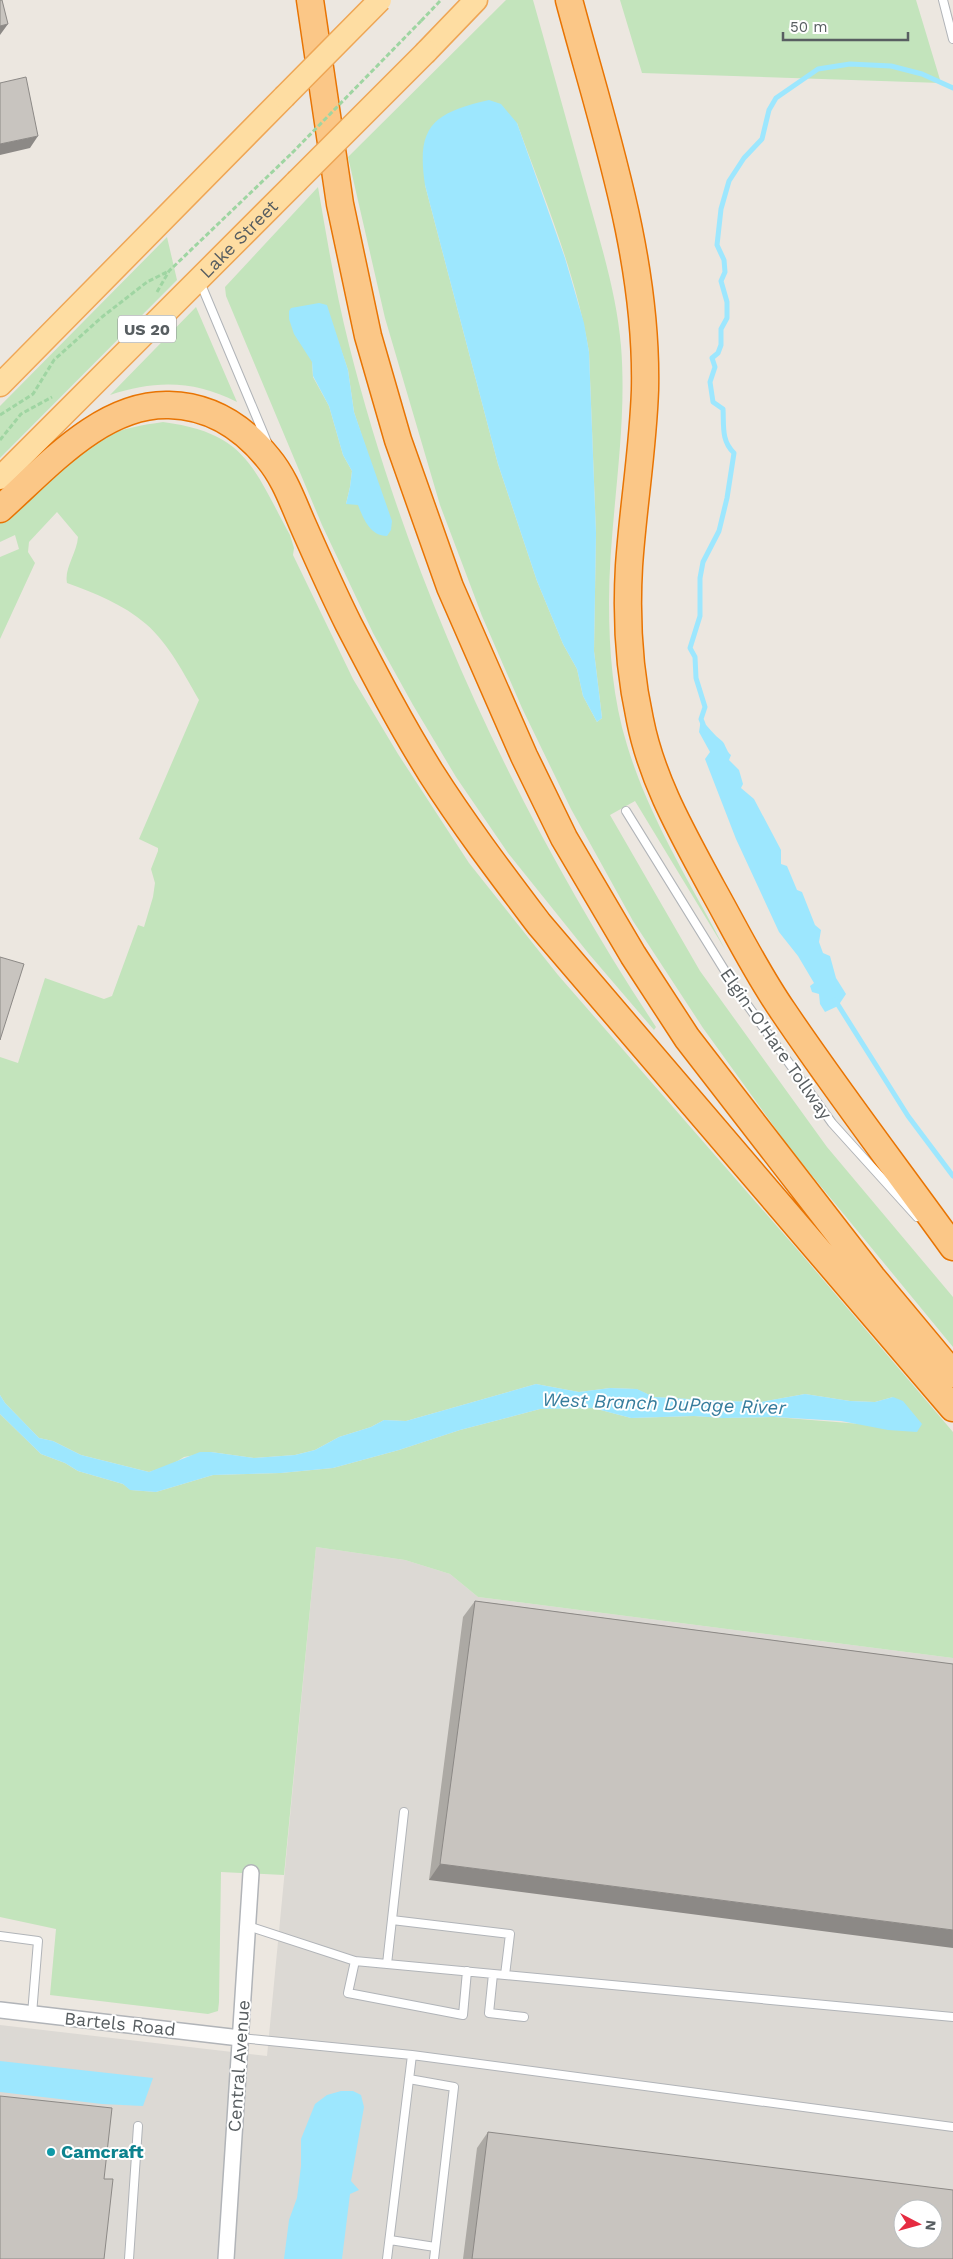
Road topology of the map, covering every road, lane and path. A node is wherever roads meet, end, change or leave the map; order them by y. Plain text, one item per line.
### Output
1 (310, 0) edge
2 (380, 0) edge
3 (441, 0) edge
4 (476, 0) edge
5 (569, 0) edge
6 (943, 0) edge
7 (953, 39) edge
8 (169, 271) junction
9 (198, 278) junction
10 (153, 296) dead end
11 (0, 385) edge
12 (56, 395) dead end
13 (0, 415) edge
14 (0, 440) edge
15 (281, 474) junction
16 (0, 478) edge
17 (0, 508) edge
18 (626, 811) dead end
19 (921, 1222) dead end
20 (947, 1245) edge
21 (953, 1258) edge
22 (953, 1374) edge
23 (953, 1408) edge
24 (404, 1812) dead end
25 (251, 1873) dead end
26 (392, 1920) junction
27 (248, 1926) junction
28 (0, 1936) edge
29 (355, 1961) junction
30 (388, 1964) junction
31 (467, 1971) junction
32 (493, 1974) junction
33 (505, 1975) junction
34 (0, 2010) edge
35 (32, 2014) junction
36 (524, 2017) dead end
37 (953, 2017) edge
38 (240, 2038) junction
39 (412, 2055) junction
40 (409, 2079) junction
41 (138, 2126) dead end
42 (953, 2127) edge
43 (390, 2240) junction
44 (435, 2247) junction
45 (129, 2259) edge
46 (226, 2259) edge
47 (388, 2259) edge
48 (434, 2259) edge

1 - 22 highway
2 - 11 main road, bridge
3 - 8 path, bridge
4 - 9 main road, Lake Street / US 20, bridge
5 - 20 highway
6 - 7 lane
8 - 10 path
8 - 13 path
9 - 15 lane
9 - 16 main road, Lake Street / US 20
12 - 14 path
15 - 17 highway
15 - 23 highway
18 - 19 lane, Elgin-O'Hare Tollway
20 - 21 lane
24 - 26 lane
25 - 27 street, Central Avenue
26 - 30 lane
26 - 33 lane
27 - 29 lane
27 - 38 street, Central Avenue
28 - 35 lane
29 - 30 lane
29 - 31 lane
30 - 31 lane
31 - 32 lane
32 - 33 lane
32 - 36 lane
33 - 37 lane
34 - 35 street, Bartels Road
35 - 38 street, Bartels Road
38 - 39 lane
38 - 46 street, Central Avenue
39 - 40 lane
39 - 42 lane
40 - 43 lane
40 - 44 lane
41 - 45 lane
43 - 44 lane
43 - 47 lane
44 - 48 lane

